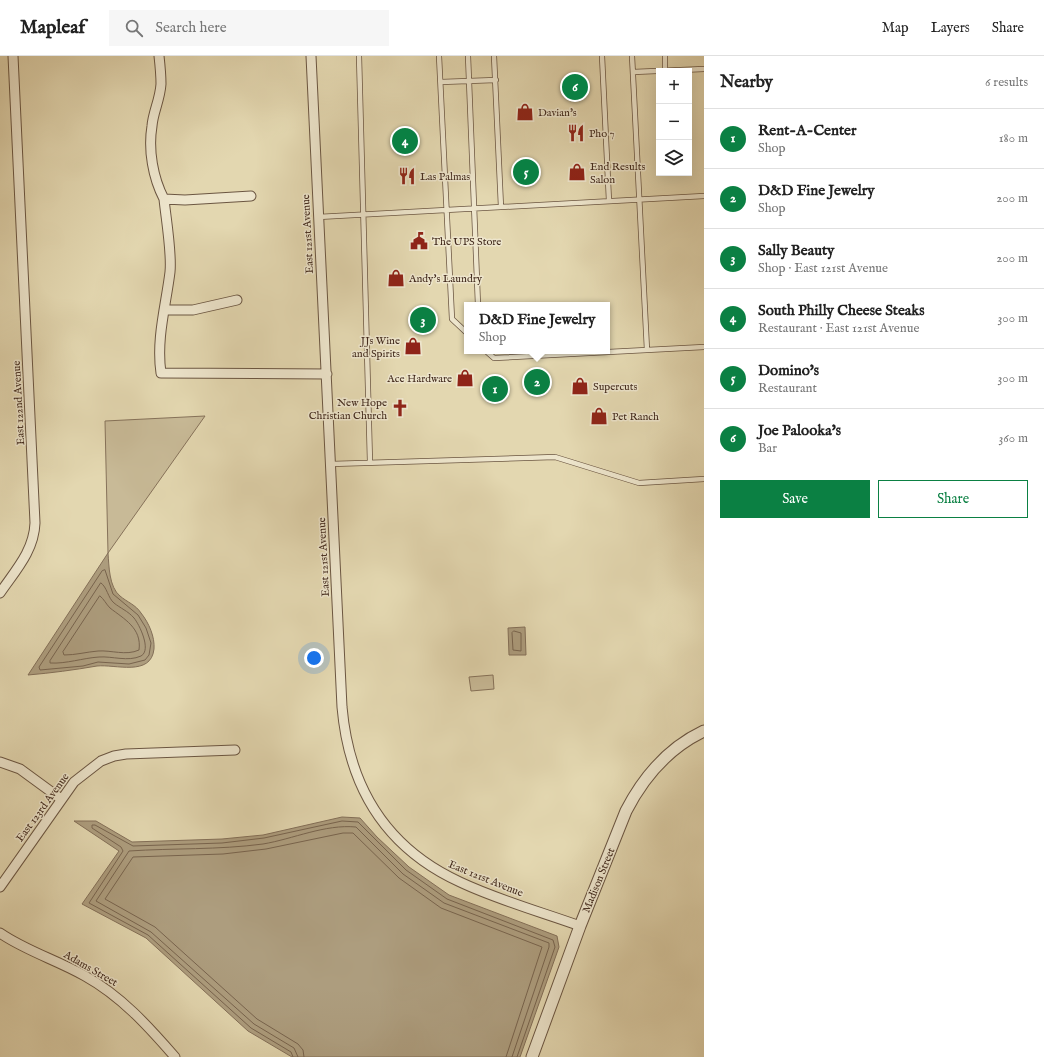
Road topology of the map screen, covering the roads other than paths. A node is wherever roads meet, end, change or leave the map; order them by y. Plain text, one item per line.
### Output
1 (13, 56) edge
2 (159, 56) edge
3 (311, 56) edge
4 (358, 56) edge
5 (439, 56) edge
6 (468, 56) edge
7 (494, 56) edge
8 (602, 56) edge
9 (632, 56) edge
10 (665, 56) edge
11 (665, 68) edge
12 (692, 69) edge
13 (704, 69) edge
14 (656, 71) edge
15 (633, 72) junction
16 (496, 80) junction
17 (441, 82) junction
18 (469, 82) junction
19 (251, 196) dead end
20 (704, 196) edge
21 (164, 199) junction
22 (640, 199) junction
23 (609, 201) junction
24 (502, 207) junction
25 (475, 208) junction
26 (447, 210) junction
27 (363, 214) junction
28 (318, 217) junction
29 (237, 300) dead end
30 (478, 302) edge
31 (164, 310) junction
32 (464, 330) edge
33 (704, 347) edge
34 (647, 350) junction
35 (610, 352) edge
36 (489, 354) edge
37 (570, 354) edge
38 (327, 374) junction
39 (370, 462) junction
40 (331, 464) junction
41 (704, 479) edge
42 (0, 593) edge
43 (704, 732) edge
44 (235, 750) dead end
45 (0, 762) edge
46 (60, 799) junction
47 (0, 887) edge
48 (580, 926) junction
49 (0, 933) edge
50 (175, 1057) edge
51 (532, 1057) edge

1 - 42 street, East 122nd Avenue
2 - 21 street
3 - 28 street, East 121st Avenue
4 - 27 lane
5 - 17 lane
6 - 18 lane
7 - 16 lane
8 - 23 lane
9 - 15 lane
10 - 11 lane
12 - 13 lane
14 - 15 lane
15 - 22 lane
16 - 18 lane
16 - 24 lane
17 - 18 lane
17 - 26 lane
18 - 25 lane
19 - 21 street
20 - 22 lane
21 - 31 street
22 - 23 lane
22 - 34 lane
23 - 24 lane
24 - 25 lane
25 - 26 lane
25 - 30 lane
26 - 27 lane
26 - 32 lane
27 - 28 lane
27 - 39 lane
28 - 38 street, East 121st Avenue
29 - 31 street
31 - 38 street
33 - 34 lane
34 - 35 lane
36 - 37 lane
38 - 40 street, East 121st Avenue
39 - 40 lane
39 - 41 lane
40 - 48 street, East 121st Avenue
43 - 48 street, Madison Street
44 - 46 street, East 123rd Avenue
45 - 46 street
46 - 47 street, East 123rd Avenue
48 - 51 street, Madison Street
49 - 50 street, Adams Street

